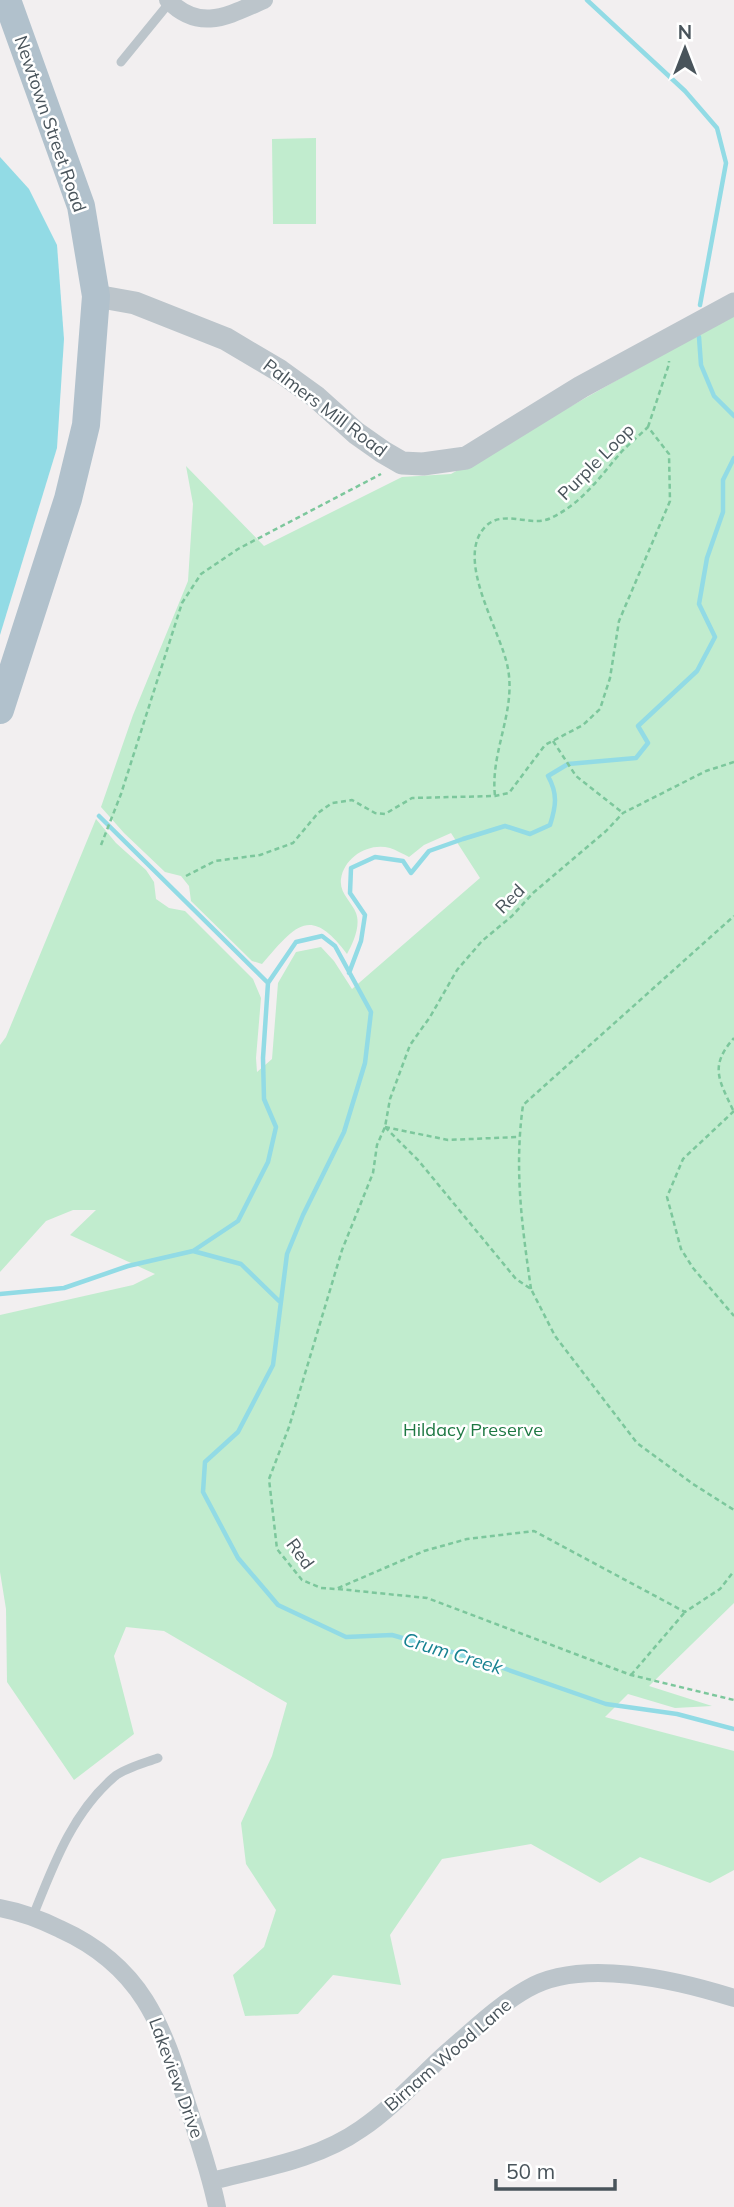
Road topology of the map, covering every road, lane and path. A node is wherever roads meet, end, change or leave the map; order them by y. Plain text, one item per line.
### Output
1 (7, 0) edge
2 (264, 0) edge
3 (169, 1) edge
4 (121, 62) dead end
5 (96, 296) junction
6 (734, 304) edge
7 (664, 342) junction
8 (648, 427) junction
9 (402, 463) junction
10 (0, 710) edge
11 (553, 740) junction
12 (734, 762) edge
13 (495, 796) junction
14 (623, 813) junction
15 (101, 845) dead end
16 (186, 876) dead end
17 (734, 916) edge
18 (734, 1038) edge
19 (734, 1111) edge
20 (385, 1127) junction
21 (518, 1137) junction
22 (531, 1289) junction
23 (734, 1316) edge
24 (734, 1510) edge
25 (734, 1571) edge
26 (337, 1589) junction
27 (685, 1612) junction
28 (631, 1675) junction
29 (734, 1700) edge
30 (158, 1758) dead end
31 (0, 1908) edge
32 (33, 1916) junction
33 (734, 1998) edge
34 (212, 2181) junction
35 (217, 2207) edge

1 - 5 main road, Newtown Street Road
2 - 3 street
3 - 4 lane
5 - 9 street, Palmers Mill Road
5 - 10 main road, Newtown Street Road
6 - 7 street, Palmers Mill Road
7 - 8 path
7 - 9 street, Palmers Mill Road
8 - 11 path, Purple Loop
8 - 13 path, Purple Loop
9 - 15 path
11 - 13 path, Purple Loop
11 - 14 path
12 - 14 path, Red
13 - 16 path
14 - 20 path, Red
17 - 21 path
18 - 19 path
19 - 23 path
20 - 21 path
20 - 22 path
20 - 26 path, Red
21 - 22 path
22 - 24 path
25 - 27 path
26 - 27 path
26 - 28 path, Red
27 - 28 path
28 - 29 path, Red
30 - 32 lane
31 - 32 street, Lakeview Drive
32 - 34 street, Lakeview Drive
33 - 34 street, Birnam Wood Lane
34 - 35 street, Lakeview Drive

